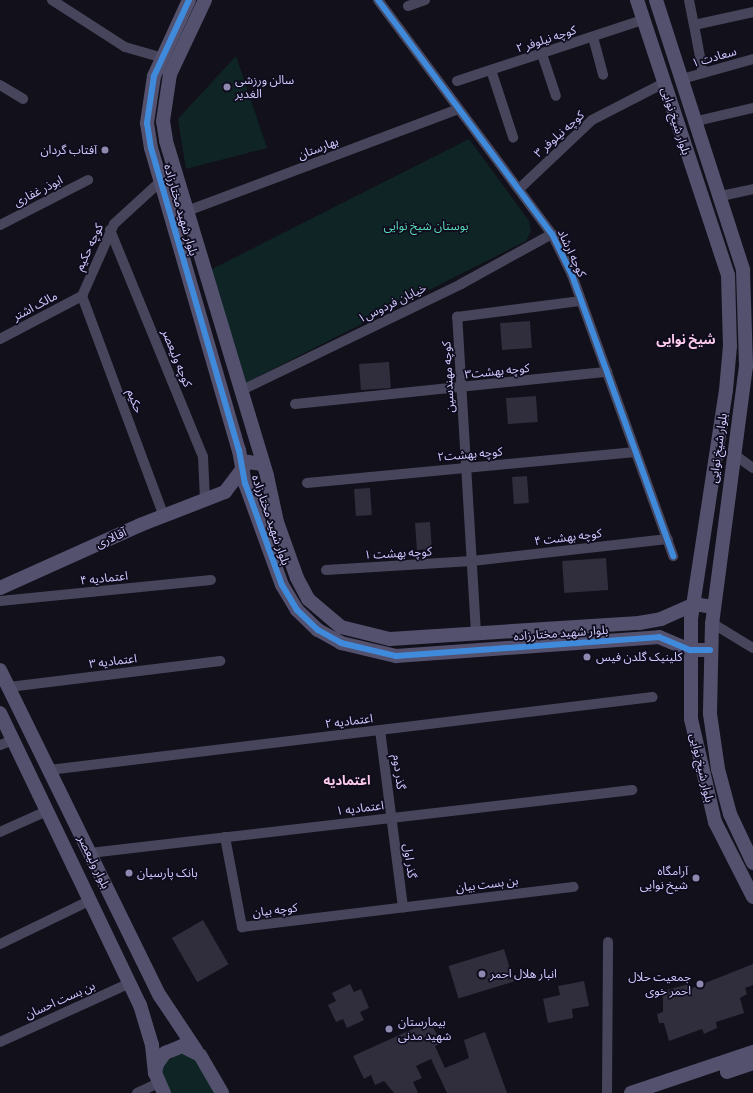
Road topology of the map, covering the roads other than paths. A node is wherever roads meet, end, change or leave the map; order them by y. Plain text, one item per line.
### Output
1 (52, 0) edge
2 (189, 0) edge
3 (205, 0) edge
4 (378, 0) edge
5 (425, 0) edge
6 (637, 0) edge
7 (656, 0) edge
8 (689, 0) edge
9 (408, 6) dead end
10 (753, 12) edge
11 (643, 20) junction
12 (694, 25) junction
13 (592, 37) junction
14 (542, 54) junction
15 (161, 57) junction
16 (753, 59) edge
17 (491, 70) junction
18 (703, 73) junction
19 (602, 75) dead end
20 (682, 79) junction
21 (457, 82) dead end
22 (664, 83) junction
23 (0, 85) edge
24 (556, 96) dead end
25 (23, 99) dead end
26 (753, 108) edge
27 (458, 109) junction
28 (697, 121) junction
29 (513, 137) dead end
30 (88, 180) dead end
31 (161, 181) junction
32 (520, 189) junction
33 (753, 189) edge
34 (721, 196) junction
35 (187, 211) junction
36 (0, 225) edge
37 (110, 230) junction
38 (552, 234) junction
39 (82, 296) junction
40 (581, 301) junction
41 (0, 339) edge
42 (751, 365) edge
43 (607, 372) junction
44 (461, 388) junction
45 (240, 391) junction
46 (295, 404) dead end
47 (636, 452) junction
48 (735, 455) junction
49 (263, 464) junction
50 (242, 467) junction
51 (466, 467) junction
52 (753, 468) edge
53 (306, 483) dead end
54 (270, 488) junction
55 (224, 492) junction
56 (249, 496) junction
57 (205, 499) junction
58 (164, 516) junction
59 (668, 539) junction
60 (673, 556) dead end
61 (472, 561) junction
62 (326, 570) dead end
63 (211, 580) dead end
64 (0, 588) edge
65 (0, 601) edge
66 (694, 604) junction
67 (714, 607) junction
68 (712, 623) junction
69 (476, 633) junction
70 (753, 648) edge
71 (690, 650) junction
72 (710, 650) junction
73 (220, 661) dead end
74 (0, 670) edge
75 (9, 687) junction
76 (653, 697) dead end
77 (0, 713) edge
78 (380, 730) junction
79 (13, 740) junction
80 (0, 746) edge
81 (49, 770) junction
82 (632, 790) dead end
83 (47, 811) junction
84 (391, 818) junction
85 (0, 832) edge
86 (225, 837) junction
87 (90, 853) junction
88 (753, 863) edge
89 (574, 887) dead end
90 (753, 896) edge
91 (91, 900) junction
92 (403, 908) junction
93 (608, 942) dead end
94 (0, 944) edge
95 (130, 983) junction
96 (181, 1030) junction
97 (0, 1042) edge
98 (152, 1045) junction
99 (196, 1050) junction
100 (753, 1052) edge
101 (753, 1063) edge
102 (159, 1083) edge
103 (137, 1093) edge
104 (222, 1093) edge
105 (607, 1093) edge
106 (631, 1093) edge
107 (662, 1093) edge

1 - 15 street
2 - 15 main road, بلوار شهید مختارزاده
3 - 35 main road, بلوار شهید مختارزاده
4 - 27 street, کوچه ارشاد
5 - 9 street
6 - 11 main road, بلوار شیخ نوایی
7 - 20 main road, بلوار شیخ نوایی
8 - 12 street
10 - 12 street
11 - 13 street, کوچه نیلوفر ۲
11 - 22 main road, بلوار شیخ نوایی
12 - 18 street
13 - 14 street, کوچه نیلوفر ۲
13 - 19 street
14 - 17 street, کوچه نیلوفر ۲
14 - 24 street
15 - 31 main road, بلوار شهید مختارزاده
16 - 18 street, سعادت ۱
17 - 21 street, کوچه نیلوفر ۲
17 - 29 street
18 - 20 street, سعادت ۱
20 - 28 main road, بلوار شیخ نوایی
22 - 32 street, کوچه نیلوفر ۳
22 - 66 main road, بلوار شیخ نوایی
23 - 25 street
26 - 28 street
27 - 32 street, کوچه ارشاد
27 - 35 street, بهارستان
28 - 34 main road, بلوار شیخ نوایی
30 - 36 street, ابوذر غفاری
31 - 37 street, کوچه حکیم
31 - 50 main road, بلوار شهید مختارزاده
32 - 38 street, کوچه ارشاد
33 - 34 street
34 - 42 main road, بلوار شیخ نوایی
35 - 45 main road, بلوار شهید مختارزاده
37 - 39 street, کوچه حکیم
37 - 57 street, کوچه ولیعصر
38 - 40 street, کوچه ارشاد
38 - 45 street, خیابان فردوس۱
39 - 41 street, مالک اشتر
39 - 58 street, حکیم
40 - 43 street, کوچه ارشاد
40 - 44 street, کوچه مهندسین
42 - 48 main road, بلوار شیخ نوایی
43 - 44 street, کوچه بهشت۳
43 - 47 street, کوچه ارشاد
44 - 46 street, کوچه بهشت۳
44 - 51 street, کوچه مهندسین
45 - 49 main road, بلوار شهید مختارزاده
47 - 51 street, کوچه بهشت۲
47 - 59 street, کوچه ارشاد
48 - 52 street
48 - 67 main road, بلوار شیخ نوایی
49 - 50 main road
49 - 54 main road, بلوار شهید مختارزاده
50 - 55 main road
50 - 56 main road, بلوار شهید مختارزاده
51 - 53 street, کوچه بهشت۲
51 - 61 street, کوچه مهندسین
54 - 56 main road
54 - 69 main road, بلوار شهید مختارزاده
55 - 56 main road
55 - 57 main road, آقالاری
56 - 71 main road, بلوار شهید مختارزاده
57 - 58 main road, آقالاری
58 - 64 main road, آقالاری
59 - 60 street, کوچه ارشاد
59 - 61 street, کوچه بهشت ۴
61 - 62 street, کوچه بهشت ۱
61 - 69 street, کوچه مهندسین
63 - 65 street, اعتمادیه ۴
66 - 67 main road
66 - 69 main road, بلوار شهید مختارزاده
66 - 71 main road, بلوار شیخ نوایی
67 - 68 main road, بلوار شیخ نوایی
68 - 70 street
68 - 72 main road, بلوار شیخ نوایی
71 - 72 main road, بلوار شهید مختارزاده
71 - 90 main road, بلوار شیخ نوایی
72 - 88 main road, بلوار شیخ نوایی
73 - 75 street, اعتمادیه ۳
74 - 75 main road, بلوار ولیعصر
75 - 81 main road, بلوار ولیعصر
76 - 78 street, اعتمادیه ۲
77 - 79 main road, بلوار ولیعصر
78 - 81 street, اعتمادیه ۲
78 - 84 street, گذر دوم
79 - 80 street
79 - 83 main road, بلوار ولیعصر
81 - 87 main road, بلوار ولیعصر
82 - 84 street, اعتمادیه ۱
83 - 85 street
83 - 91 main road, بلوار ولیعصر
84 - 86 street, اعتمادیه ۱
84 - 92 street, گذر اول
86 - 87 street, اعتمادیه ۱
86 - 92 street, کوچه بیان
87 - 96 main road, بلوار ولیعصر
89 - 92 street, بن بست بیان
91 - 94 street
91 - 95 main road, بلوار ولیعصر
93 - 105 street
95 - 97 street, بن بست احسان
95 - 98 main road, بلوار ولیعصر
96 - 98 main road
96 - 99 main road, بلوار ولیعصر
98 - 102 main road, بلوار ولیعصر
99 - 102 main road
99 - 104 main road, بلوار ولیعصر
100 - 106 main road
101 - 107 main road
102 - 103 street

